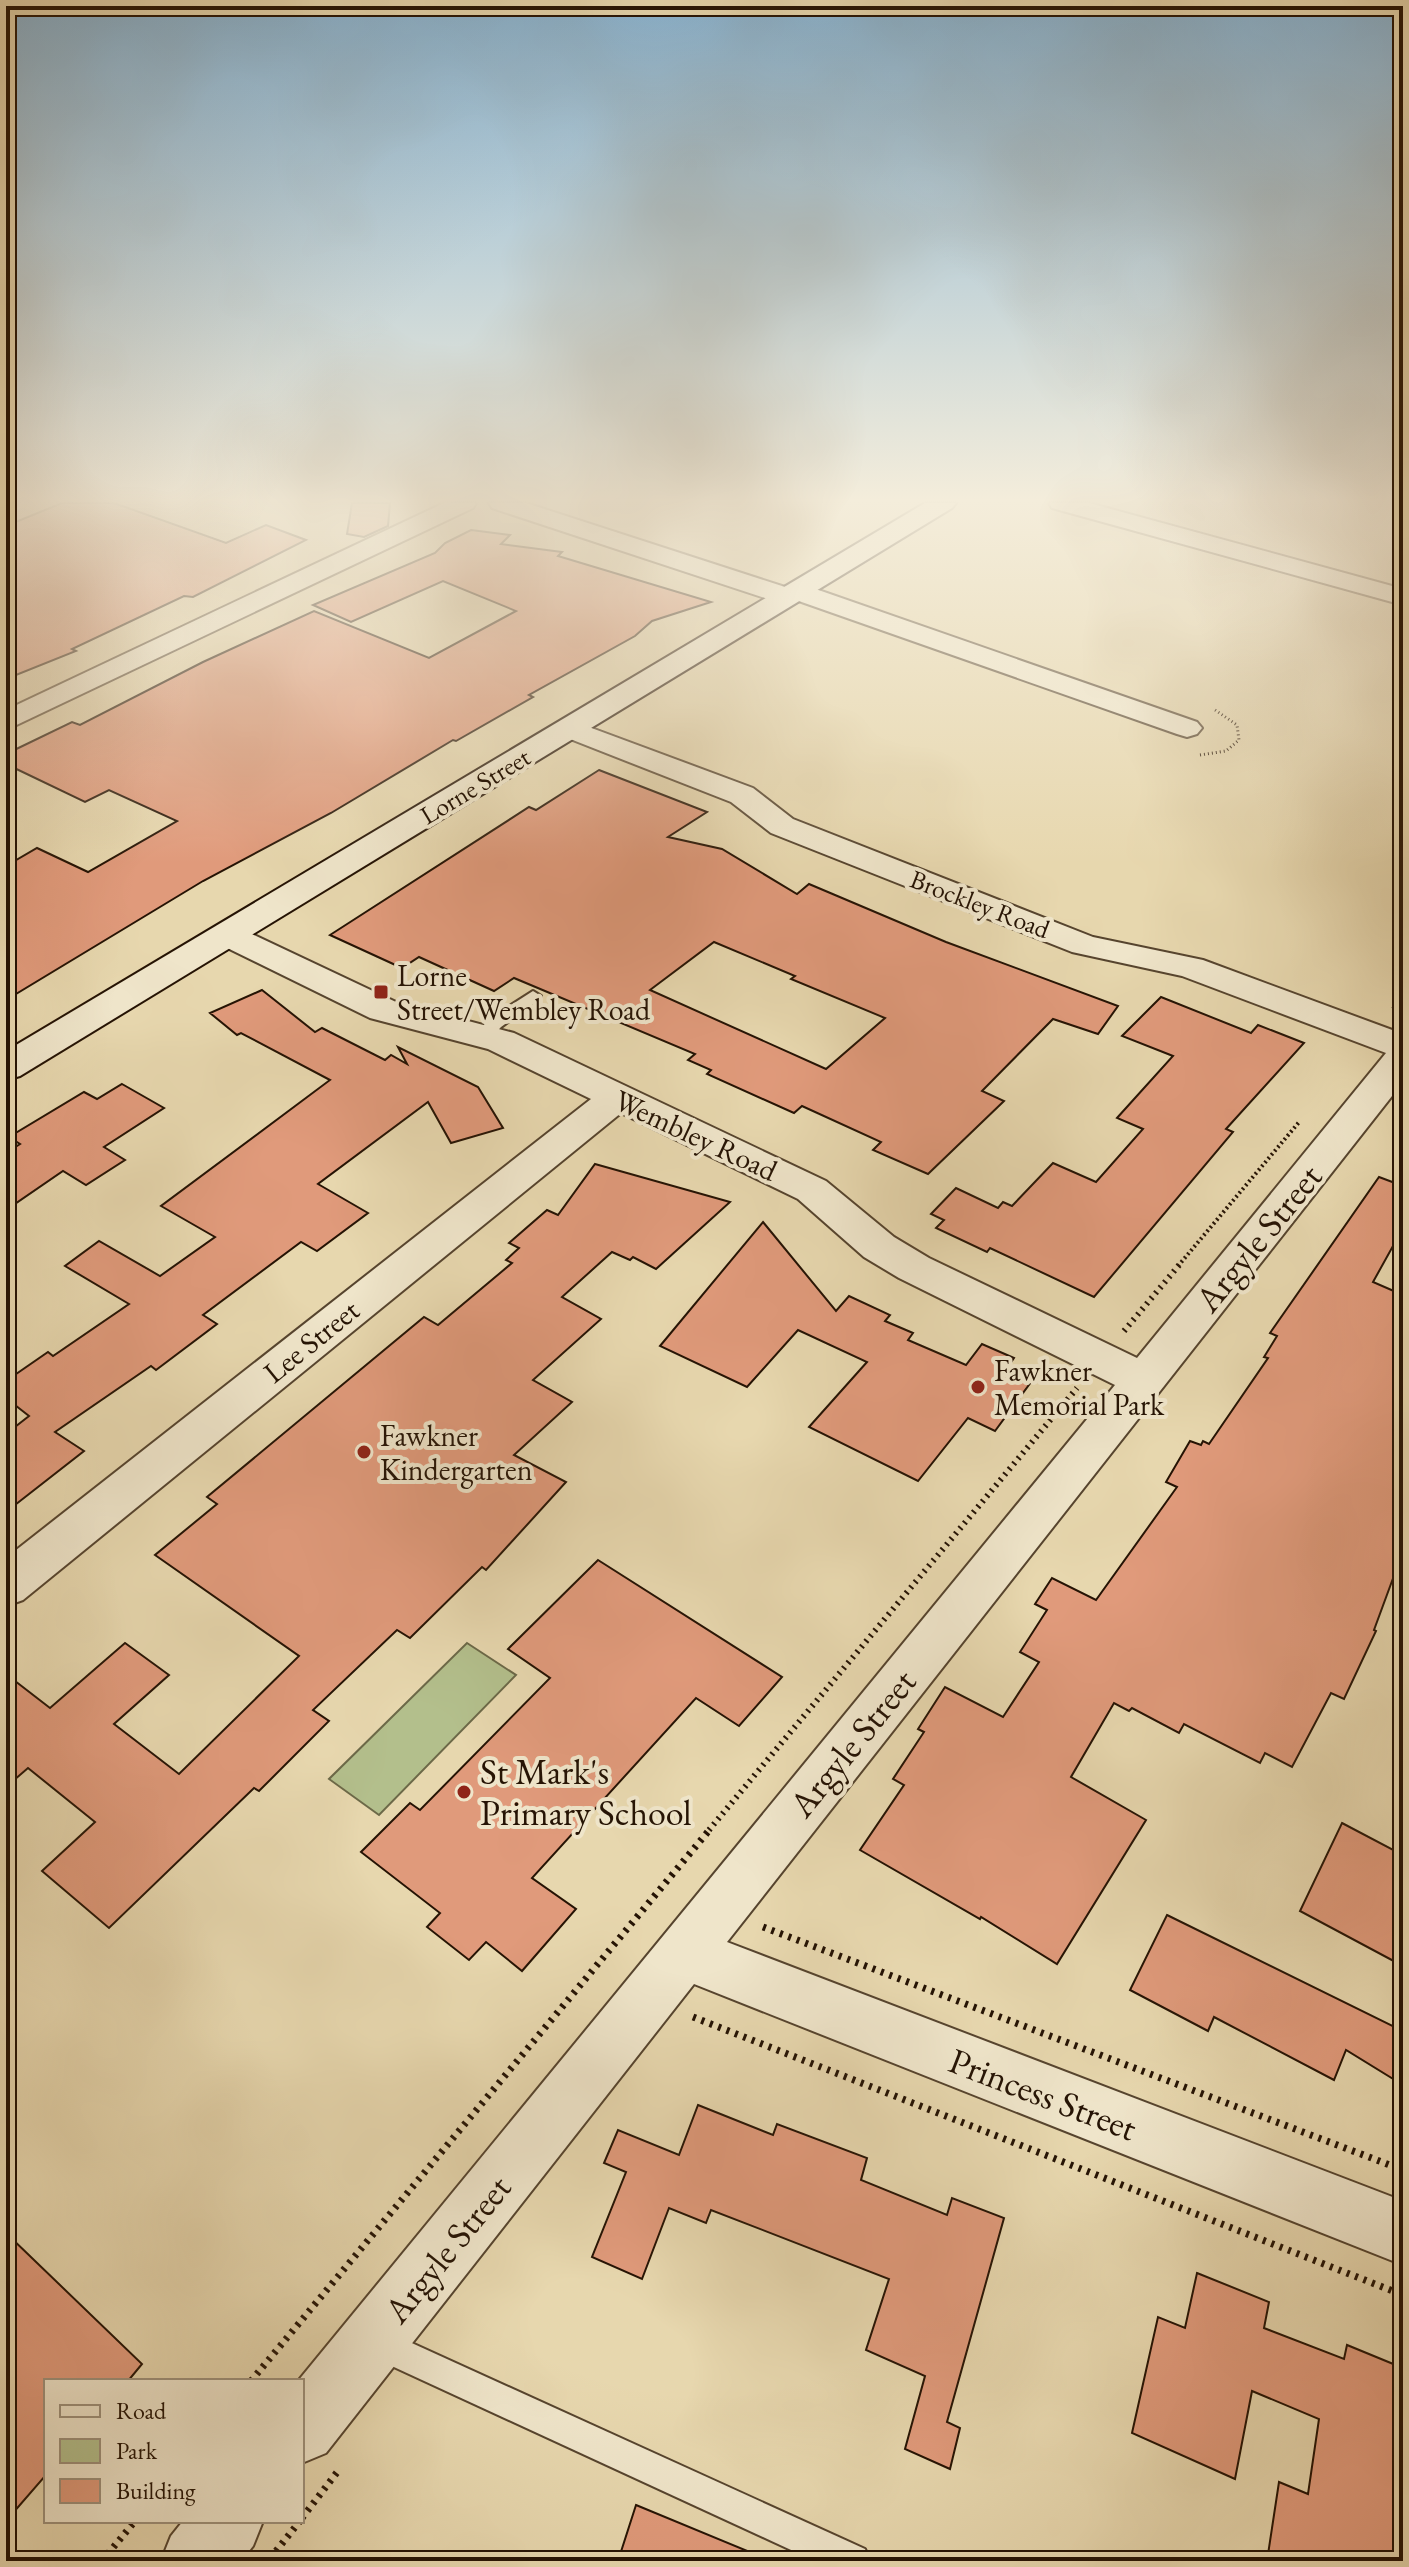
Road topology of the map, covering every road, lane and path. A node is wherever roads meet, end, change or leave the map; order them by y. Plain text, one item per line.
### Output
1 (212, 623) edge
2 (742, 623) edge
3 (878, 623) edge
4 (6, 721) edge
5 (1187, 728) dead end
6 (570, 729) junction
7 (227, 935) junction
8 (533, 996) dead end
9 (1403, 997) edge
10 (484, 1035) junction
11 (1387, 1046) edge
12 (1403, 1047) edge
13 (6, 1068) edge
14 (617, 1097) junction
15 (1307, 1112) dead end
16 (1122, 1370) junction
17 (6, 1586) edge
18 (762, 1927) dead end
19 (684, 1953) junction
20 (692, 2017) dead end
21 (1403, 2170) edge
22 (1403, 2233) edge
23 (1403, 2295) edge
24 (374, 2341) junction
25 (253, 2379) edge
26 (304, 2427) edge
27 (133, 2523) edge
28 (226, 2523) edge
29 (298, 2523) edge
30 (102, 2561) edge
31 (196, 2561) edge
32 (268, 2561) edge
33 (853, 2561) edge

1 - 4 street
2 - 6 street, Lorne Street
3 - 5 street
6 - 7 street, Lorne Street
6 - 11 street, Brockley Road
7 - 10 street, Wembley Road
7 - 13 street, Lorne Street
8 - 10 lane
9 - 11 path
10 - 14 street, Wembley Road
11 - 12 street, Brockley Road
11 - 16 street, Argyle Street
14 - 16 street, Wembley Road
14 - 17 street, Lee Street
15 - 16 path
16 - 19 street, Argyle Street
16 - 25 path
18 - 21 path
19 - 22 street, Princess Street
19 - 24 street, Argyle Street
20 - 23 path
24 - 26 street, Argyle Street
24 - 33 lane
27 - 30 path
28 - 31 street
29 - 32 path

